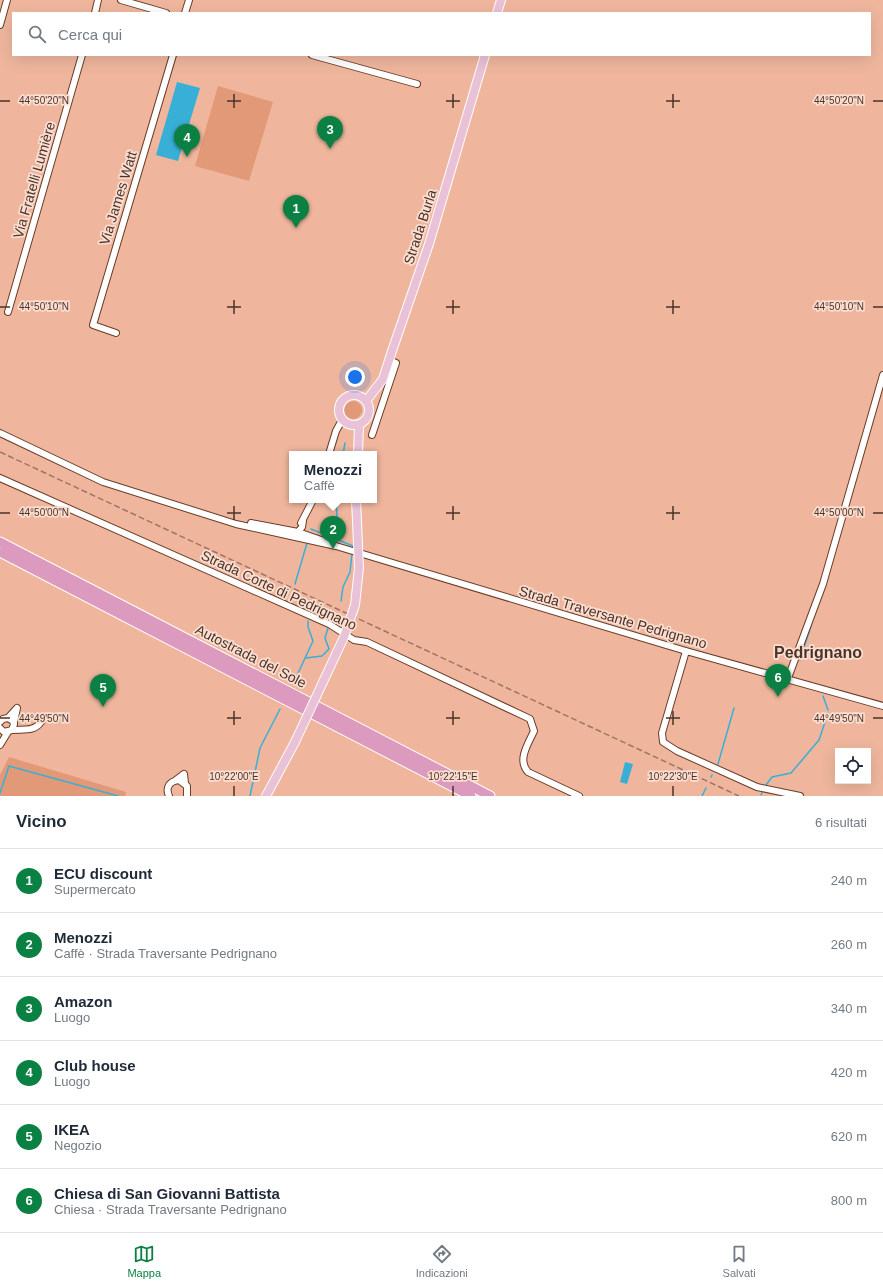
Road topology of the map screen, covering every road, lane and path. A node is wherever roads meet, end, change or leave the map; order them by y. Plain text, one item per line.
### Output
1 (6, 0) edge
2 (98, 0) edge
3 (121, 0) edge
4 (189, 0) edge
5 (501, 0) edge
6 (95, 12) edge
7 (163, 12) edge
8 (185, 12) edge
9 (497, 12) edge
10 (0, 26) edge
11 (82, 56) edge
12 (173, 56) edge
13 (316, 56) edge
14 (485, 56) edge
15 (417, 84) dead end
16 (8, 312) dead end
17 (116, 332) dead end
18 (389, 360) junction
19 (883, 375) edge
20 (366, 401) junction
21 (342, 420) junction
22 (359, 425) junction
23 (0, 432) edge
24 (372, 435) dead end
25 (330, 451) edge
26 (358, 451) edge
27 (0, 478) edge
28 (312, 503) edge
29 (356, 503) edge
30 (224, 520) junction
31 (303, 521) junction
32 (256, 528) junction
33 (298, 529) junction
34 (309, 536) junction
35 (303, 539) junction
36 (0, 542) edge
37 (336, 546) junction
38 (0, 552) edge
39 (686, 651) junction
40 (788, 678) junction
41 (883, 706) edge
42 (8, 718) junction
43 (0, 722) edge
44 (41, 722) dead end
45 (12, 727) junction
46 (0, 728) edge
47 (0, 745) edge
48 (169, 796) edge
49 (187, 796) edge
50 (266, 796) edge
51 (471, 796) edge
52 (490, 796) edge
53 (579, 796) edge
54 (800, 796) edge

1 - 10 street
2 - 6 street
3 - 7 street
4 - 8 street
5 - 9 main road
11 - 16 street, Via Fratelli Lumière
12 - 17 street, Via James Watt
13 - 15 street
14 - 18 main road, Strada Burla
18 - 20 main road, Strada Burla
18 - 24 street
19 - 40 street
20 - 21 main road
20 - 22 main road
21 - 22 main road
21 - 25 street
22 - 26 main road
23 - 30 street, Strada Traversante Pedrignano
27 - 53 street, Strada Corte di Pedrignano
28 - 31 street
29 - 50 main road, bridge
30 - 32 street, Strada Traversante Pedrignano
30 - 33 street, Strada Traversante Pedrignano
31 - 33 street
31 - 34 street
32 - 33 street, Strada Traversante Pedrignano
32 - 35 street, Strada Traversante Pedrignano
33 - 34 street, Strada Traversante Pedrignano
33 - 35 street
34 - 37 street, Strada Traversante Pedrignano
35 - 37 street, Strada Traversante Pedrignano
36 - 52 highway, Autostrada del Sole
37 - 39 street, Strada Traversante Pedrignano
38 - 51 highway, Autostrada del Sole
39 - 40 street, Strada Traversante Pedrignano
39 - 54 street
40 - 41 street, Strada Traversante Pedrignano
42 - 43 street
42 - 45 street
42 - 45 street
44 - 45 street
45 - 46 street
45 - 47 street
48 - 49 street

